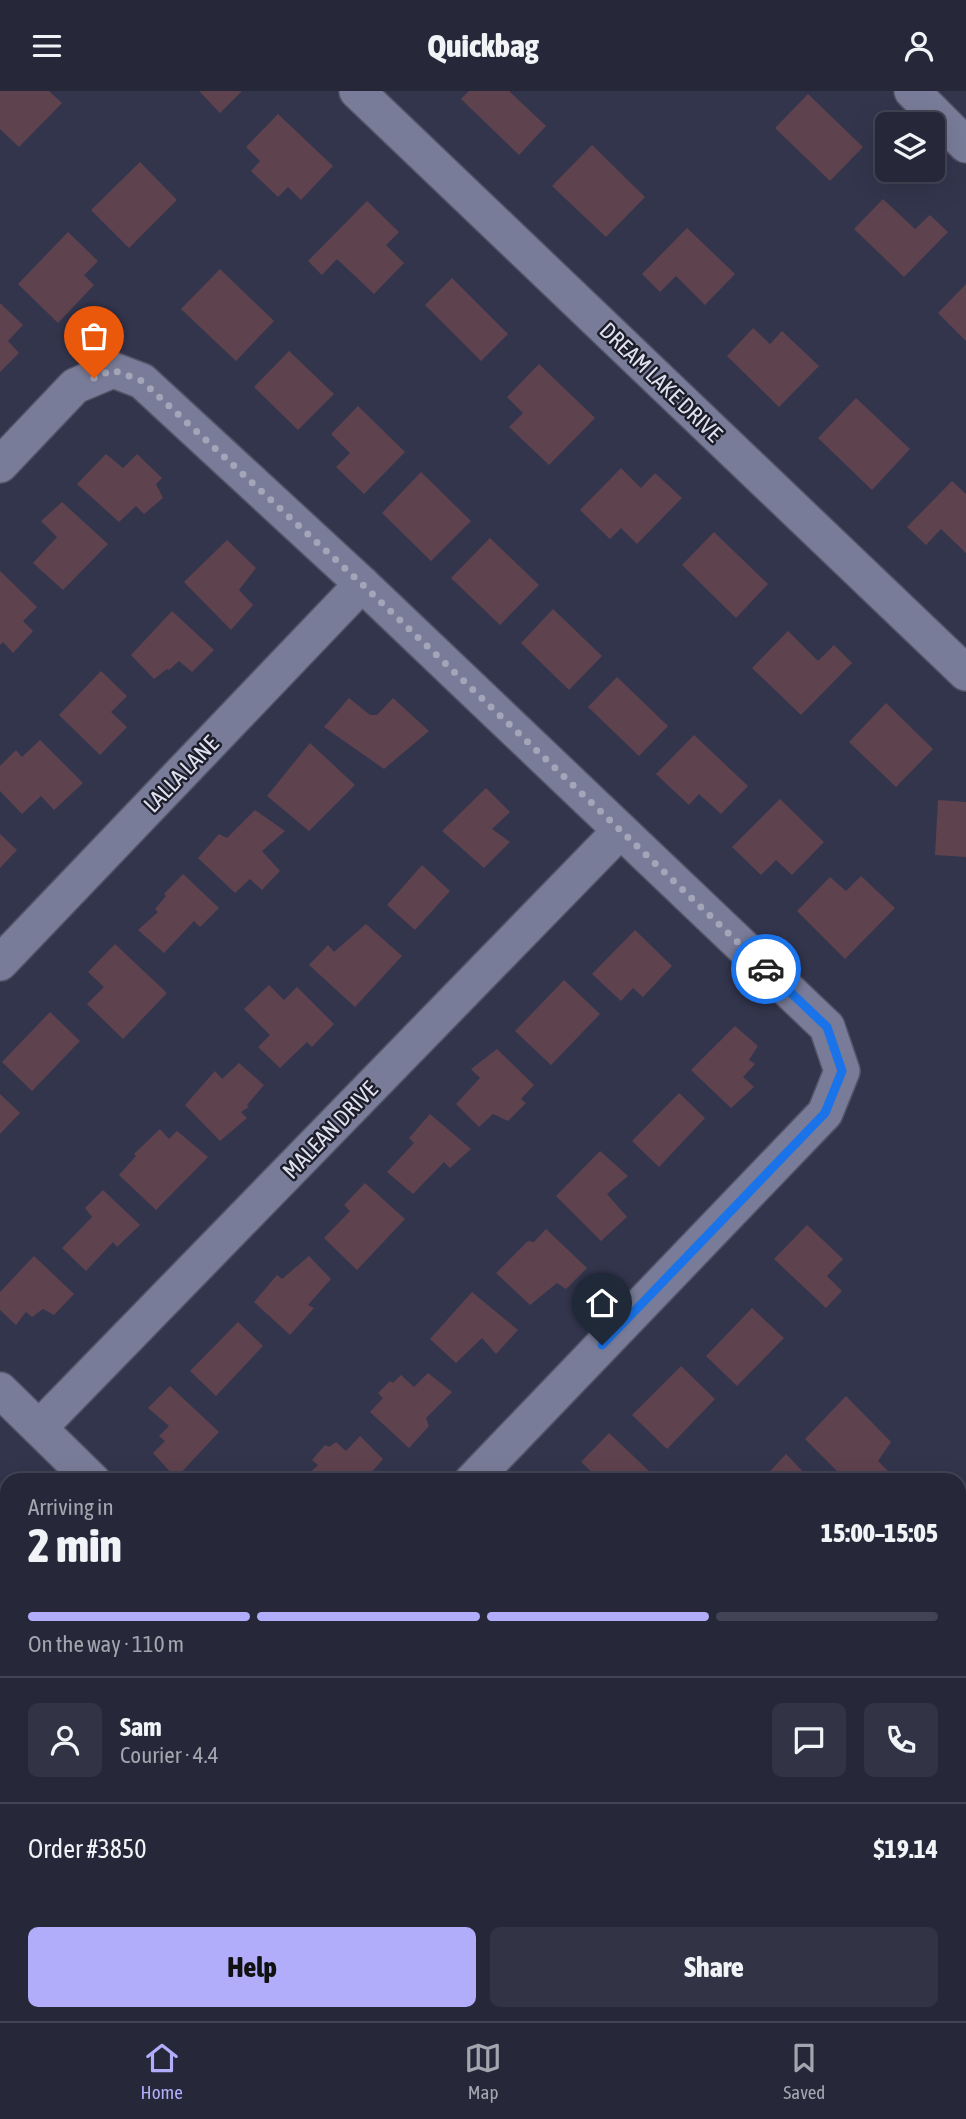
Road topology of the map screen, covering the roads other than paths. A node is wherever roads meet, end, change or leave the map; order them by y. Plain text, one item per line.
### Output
1 (357, 91) edge
2 (912, 91) edge
3 (966, 145) edge
4 (0, 465) edge
5 (362, 584) junction
6 (966, 673) edge
7 (620, 831) junction
8 (0, 963) edge
9 (0, 1390) edge
10 (39, 1428) junction
11 (85, 1473) edge
12 (480, 1473) edge

1 - 6 street, DREAM LAKE DRIVE
2 - 3 street
4 - 5 street
5 - 7 street
5 - 8 street, LALLA LANE
7 - 10 street, MALEAN DRIVE
7 - 12 street
9 - 10 street
10 - 11 street

